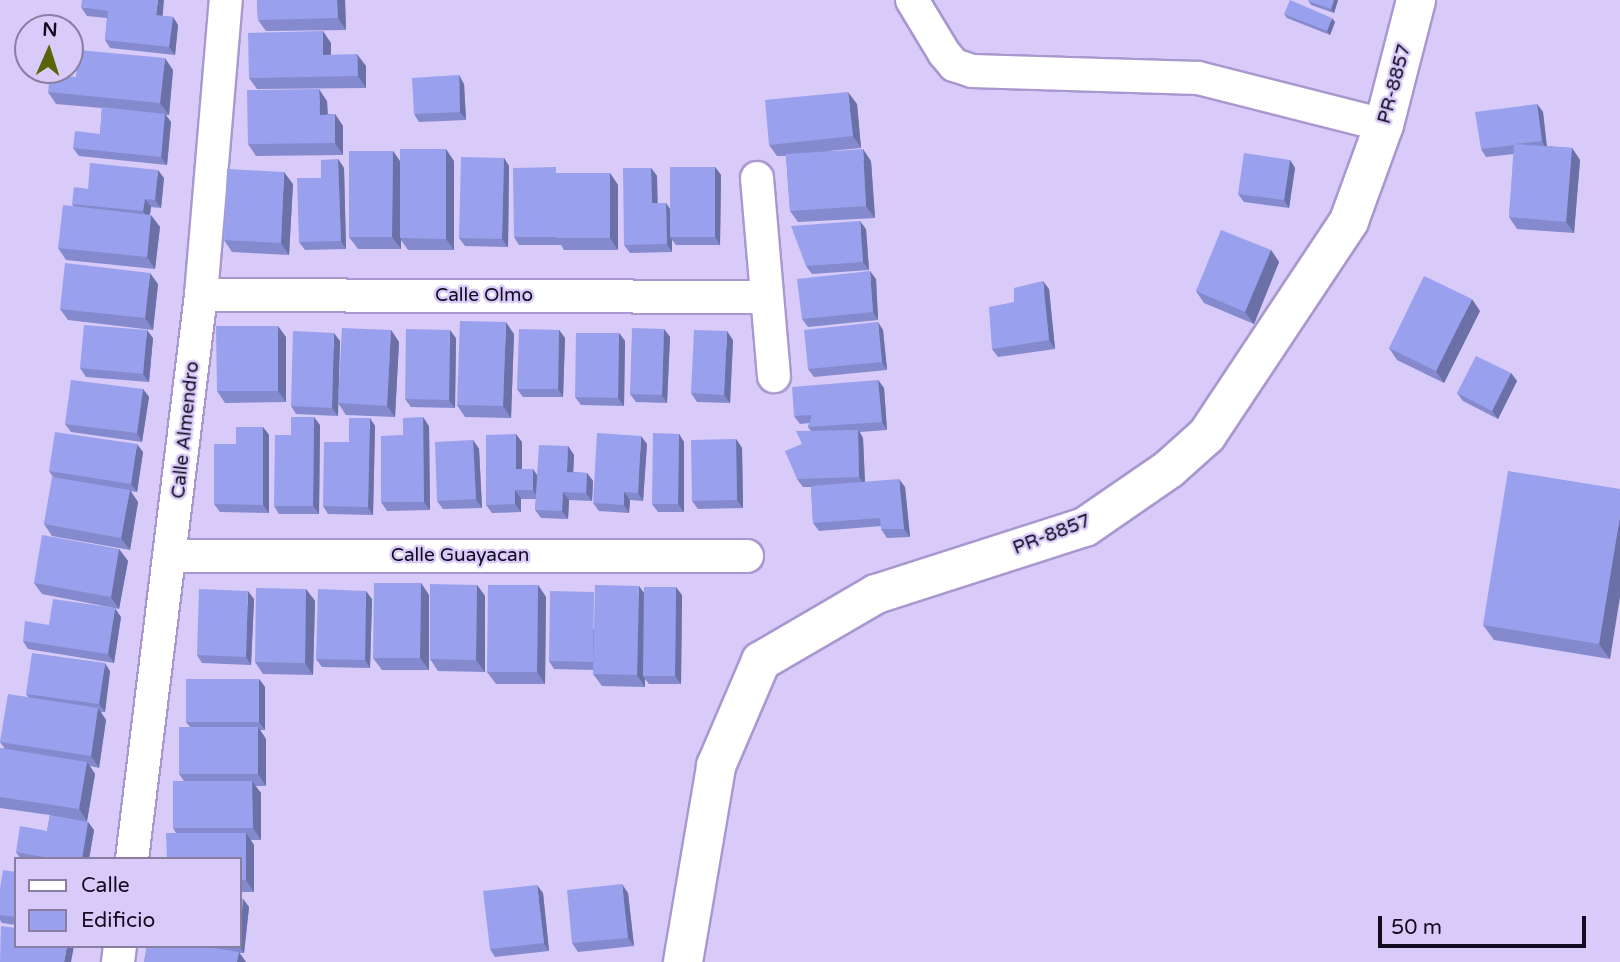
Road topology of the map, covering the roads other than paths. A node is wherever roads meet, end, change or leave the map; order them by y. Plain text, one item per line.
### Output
1 (226, 0) edge
2 (912, 0) edge
3 (1416, 0) edge
4 (1384, 125) junction
5 (757, 178) dead end
6 (201, 295) junction
7 (766, 297) junction
8 (774, 376) dead end
9 (173, 556) junction
10 (747, 556) dead end
11 (132, 857) edge
12 (683, 962) edge

1 - 6 street, Calle Almendro
2 - 4 street
3 - 4 street, PR-8857
4 - 12 street, PR-8857 / PR-8857
5 - 7 street
6 - 7 street, Calle Olmo
6 - 9 street, Calle Almendro
7 - 8 street
9 - 10 street, Calle Guayacan
9 - 11 street, Calle Almendro

